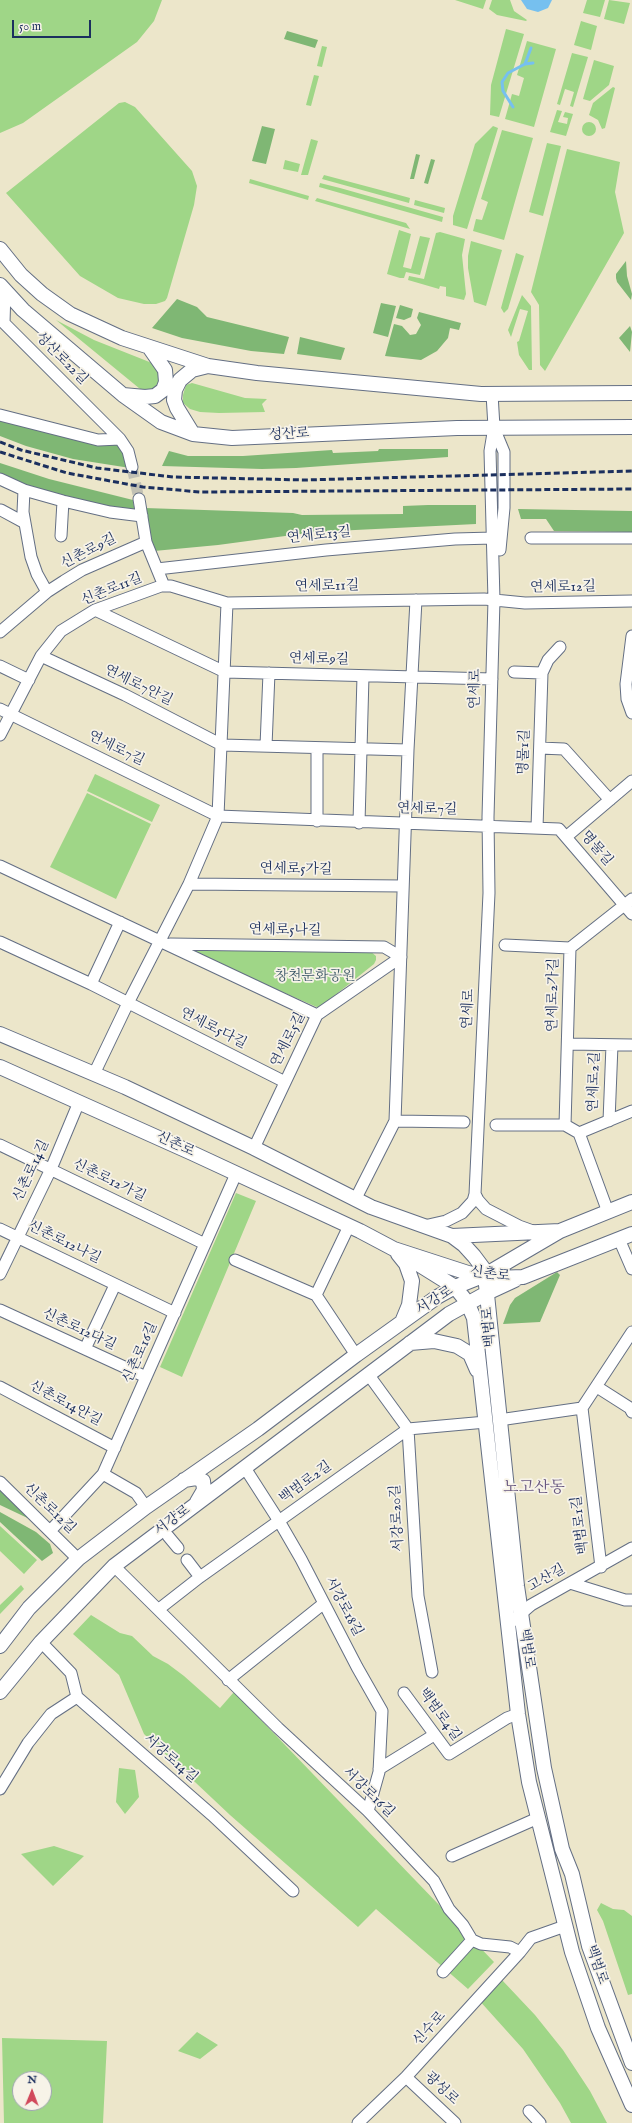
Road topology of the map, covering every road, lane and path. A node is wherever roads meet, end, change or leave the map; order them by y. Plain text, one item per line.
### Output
1 (0, 249) edge
2 (2, 287) edge
3 (148, 347) junction
4 (208, 366) junction
5 (632, 393) edge
6 (492, 394) junction
7 (122, 395) junction
8 (0, 415) edge
9 (494, 427) junction
10 (632, 427) edge
11 (193, 434) junction
12 (120, 439) junction
13 (132, 467) tunnel mouth
14 (0, 479) edge
15 (24, 490) junction
16 (139, 499) tunnel mouth
17 (63, 501) junction
18 (1, 510) dead end
19 (142, 516) junction
20 (25, 523) junction
21 (61, 536) dead end
22 (489, 538) junction
23 (531, 538) dead end
24 (632, 538) edge
25 (146, 542) junction
26 (157, 569) junction
27 (164, 586) junction
28 (47, 592) junction
29 (416, 600) junction
30 (494, 600) junction
31 (632, 601) edge
32 (227, 603) junction
33 (95, 610) junction
34 (0, 632) edge
35 (632, 643) edge
36 (560, 647) dead end
37 (41, 656) junction
38 (0, 666) edge
39 (225, 672) junction
40 (514, 672) dead end
41 (269, 673) junction
42 (542, 673) junction
43 (363, 676) junction
44 (412, 677) junction
45 (492, 679) junction
46 (29, 680) junction
47 (629, 698) edge
48 (0, 709) edge
49 (632, 713) edge
50 (11, 714) junction
51 (0, 735) edge
52 (222, 745) junction
53 (266, 746) junction
54 (317, 748) junction
55 (540, 748) junction
56 (362, 749) junction
57 (408, 750) junction
58 (632, 781) edge
59 (610, 800) junction
60 (218, 816) junction
61 (317, 821) junction
62 (359, 823) junction
63 (406, 825) junction
64 (488, 826) junction
65 (537, 828) junction
66 (566, 837) junction
67 (0, 866) edge
68 (189, 884) junction
69 (404, 886) junction
70 (630, 906) edge
71 (120, 922) junction
72 (0, 942) edge
73 (163, 942) junction
74 (505, 945) dead end
75 (570, 948) junction
76 (401, 957) junction
77 (91, 984) junction
78 (128, 1002) junction
79 (318, 1015) junction
80 (0, 1034) edge
81 (568, 1044) junction
82 (612, 1045) junction
83 (632, 1045) edge
84 (0, 1067) edge
85 (94, 1074) junction
86 (285, 1082) junction
87 (79, 1102) junction
88 (632, 1111) edge
89 (396, 1121) junction
90 (609, 1121) junction
91 (464, 1122) dead end
92 (496, 1125) dead end
93 (565, 1125) junction
94 (579, 1133) junction
95 (0, 1145) edge
96 (254, 1148) junction
97 (51, 1169) junction
98 (236, 1174) junction
99 (475, 1194) junction
100 (355, 1200) junction
101 (632, 1202) edge
102 (608, 1212) junction
103 (349, 1226) junction
104 (423, 1226) junction
105 (0, 1229) edge
106 (560, 1231) junction
107 (545, 1233) junction
108 (632, 1234) edge
109 (452, 1236) junction
110 (18, 1237) junction
111 (619, 1239) junction
112 (205, 1244) junction
113 (394, 1249) junction
114 (235, 1260) dead end
115 (632, 1269) edge
116 (0, 1274) edge
117 (485, 1275) junction
118 (523, 1278) junction
119 (116, 1285) junction
120 (455, 1287) junction
121 (487, 1292) junction
122 (316, 1296) junction
123 (467, 1302) junction
124 (0, 1310) edge
125 (175, 1313) junction
126 (402, 1324) junction
127 (632, 1332) edge
128 (408, 1344) junction
129 (85, 1349) junction
130 (356, 1355) junction
131 (368, 1374) junction
132 (146, 1377) junction
133 (0, 1387) edge
134 (597, 1387) junction
135 (483, 1394) junction
136 (582, 1408) junction
137 (632, 1412) edge
138 (493, 1421) junction
139 (258, 1429) junction
140 (408, 1429) junction
141 (273, 1446) junction
142 (115, 1448) junction
143 (245, 1468) junction
144 (103, 1474) junction
145 (182, 1481) junction
146 (0, 1482) edge
147 (197, 1503) junction
148 (146, 1507) junction
149 (280, 1521) junction
150 (50, 1530) junction
151 (168, 1536) dead end
152 (178, 1548) dead end
153 (632, 1548) edge
154 (78, 1558) junction
155 (188, 1560) dead end
156 (114, 1566) junction
157 (600, 1567) junction
158 (200, 1577) junction
159 (570, 1583) junction
160 (632, 1600) edge
161 (324, 1604) junction
162 (159, 1609) junction
163 (521, 1615) junction
164 (509, 1624) junction
165 (41, 1642) junction
166 (1, 1643) edge
167 (432, 1672) dead end
168 (228, 1680) junction
169 (0, 1692) edge
170 (404, 1694) dead end
171 (77, 1697) junction
172 (518, 1714) junction
173 (434, 1735) junction
174 (379, 1769) junction
175 (0, 1789) edge
176 (368, 1810) junction
177 (538, 1818) junction
178 (452, 1856) dead end
179 (294, 1891) dead end
180 (565, 1926) junction
181 (472, 1940) junction
182 (520, 1952) junction
183 (443, 1972) dead end
184 (632, 2063) edge
185 (406, 2077) junction
186 (632, 2105) edge
187 (529, 2110) dead end
188 (358, 2123) edge
189 (455, 2123) edge
190 (540, 2123) edge

1 - 3 main road
2 - 7 main road, 성산로
2 - 12 street, 성산로22길
3 - 4 main road
3 - 7 main road
4 - 6 main road
4 - 11 main road
5 - 6 main road
6 - 9 street, 연세로
7 - 11 main road, 성산로
8 - 12 street
9 - 10 main road, 성산로
9 - 11 main road, 성산로
9 - 22 street, 연세로
9 - 30 street, 연세로
12 - 13 street, 성산로22길
14 - 15 street
15 - 17 street
15 - 20 street
16 - 19 street
17 - 19 street
17 - 21 street
18 - 20 street
19 - 25 street
20 - 28 street
22 - 26 street, 연세로13길
22 - 30 street, 연세로
23 - 24 street
25 - 26 street
25 - 28 street, 신촌로9길
26 - 27 street
27 - 32 street, 연세로11길
27 - 33 street, 신촌로11길
28 - 34 street, 신촌로9길
29 - 30 street, 연세로11길
29 - 32 street, 연세로11길
29 - 44 street
30 - 31 street, 연세로12길
30 - 45 street, 연세로
32 - 39 street
33 - 37 street, 신촌로11길
33 - 39 street, 연세로9길
35 - 47 street
36 - 42 street
37 - 46 street, 신촌로11길
37 - 52 street, 연세로7안길
38 - 46 street
39 - 41 street, 연세로9길
39 - 52 street
40 - 42 street
41 - 43 street, 연세로9길
41 - 53 street
42 - 55 street, 명물1길
43 - 44 street, 연세로9길
43 - 56 street
44 - 45 street, 연세로9길
44 - 57 street
45 - 64 street, 연세로
46 - 50 street, 신촌로11길
47 - 49 street
48 - 50 street, 연세로7길
50 - 51 street, 신촌로11길
50 - 60 street, 연세로7길
52 - 53 street, 연세로7안길
52 - 60 street
53 - 54 street, 연세로7안길
54 - 56 street, 연세로7안길
54 - 61 street
55 - 59 street
55 - 65 street, 명물1길
56 - 57 street, 연세로7안길
56 - 62 street
57 - 63 street
58 - 59 street, 명물길
59 - 66 street, 명물길
60 - 61 street, 연세로7길
60 - 68 street
61 - 62 street, 연세로7길
62 - 63 street, 연세로7길
63 - 64 street, 연세로7길
63 - 69 street
64 - 65 street
64 - 99 street, 연세로
65 - 66 street
66 - 70 street, 명물길
67 - 71 street, 연세로5나길
68 - 69 street, 연세로5가길
68 - 73 street
69 - 76 street
70 - 75 street
71 - 73 street, 연세로5나길
71 - 77 street
72 - 77 street, 연세로5다길
73 - 76 street, 연세로5나길
73 - 78 street
73 - 79 street, 연세로5나길
74 - 75 street
75 - 81 street, 연세로2가길
76 - 79 street, 연세로5길
76 - 89 street
77 - 78 street, 연세로5다길
78 - 85 street
78 - 86 street, 연세로5다길
79 - 86 street, 연세로5길
80 - 85 main road
81 - 82 street, 연세로2가길
81 - 93 street, 연세로2가길
82 - 83 street, 연세로2가길
82 - 90 street, 연세로2길
84 - 87 main road, 신촌로
85 - 96 main road
86 - 96 street, 연세로5길
87 - 97 street, 신촌로14길
87 - 98 main road, 신촌로
88 - 90 street, 연세로2길
89 - 91 street
89 - 100 street
90 - 94 street, 연세로2길
92 - 93 street
93 - 94 street
94 - 102 street
95 - 97 street, 신촌로12가길
96 - 100 main road
97 - 110 street, 신촌로14길
97 - 112 street, 신촌로12가길
98 - 103 main road, 신촌로
98 - 112 street, 신촌로16길
99 - 104 street
99 - 107 street
100 - 104 main road
101 - 102 main road
102 - 106 main road
103 - 113 main road, 신촌로
103 - 122 street
104 - 109 main road
105 - 110 street, 신촌로12나길
106 - 107 main road
106 - 117 main road, 서강로
107 - 109 main road
108 - 111 main road, 신촌로
109 - 117 main road, 백범로
110 - 116 street, 신촌로14길
110 - 119 street, 신촌로12나길
111 - 115 street
111 - 118 main road, 신촌로
112 - 125 street, 신촌로16길
113 - 117 main road, 신촌로
113 - 120 main road, 백범로
113 - 126 main road
114 - 122 street
117 - 118 main road, 신촌로
117 - 120 main road, 서강로
117 - 121 main road, 백범로
118 - 121 main road
119 - 125 street, 신촌로12나길
119 - 129 street
120 - 123 main road, 백범로
120 - 126 main road, 서강로
121 - 123 main road, 서강로
121 - 138 main road, 백범로
122 - 130 street
123 - 128 main road, 서강로
123 - 135 main road, 백범로
124 - 129 street, 신촌로12다길
125 - 132 street, 신촌로16길
126 - 130 main road, 서강로
127 - 134 street
128 - 131 main road, 서강로
128 - 135 main road
129 - 132 street, 신촌로12다길
130 - 139 main road, 서강로
131 - 140 street
131 - 141 main road, 서강로
132 - 142 street, 신촌로16길
133 - 142 street, 신촌로14안길
134 - 136 street
134 - 137 street
135 - 138 main road, 백범로
136 - 138 street
136 - 157 street, 백범로1길
138 - 140 street
138 - 163 main road, 백범로
138 - 164 main road, 백범로
139 - 141 main road
139 - 145 main road, 서강로
140 - 149 street, 백범로2길
140 - 167 street, 서강로20길
141 - 143 main road, 서강로
142 - 144 street, 신촌로16길
143 - 147 main road, 서강로
143 - 149 street, 서강로18길
144 - 148 street
144 - 150 street, 신촌로16길
145 - 147 main road
145 - 148 main road, 서강로
146 - 150 street, 신촌로12길
147 - 156 main road, 서강로
148 - 154 main road, 서강로
149 - 158 street, 백범로2길
149 - 161 street, 서강로18길
150 - 154 street, 신촌로12길
151 - 152 street, 서강로
153 - 157 street, 고산길
154 - 166 main road, 서강로
155 - 158 street
156 - 162 street, 서강로16길
156 - 165 main road, 서강로
157 - 159 street, 고산길
158 - 162 street, 백범로2길
159 - 160 street
159 - 163 street, 고산길
161 - 168 street
161 - 174 street, 서강로18길
162 - 168 street, 서강로16길
163 - 164 street, 고산길
163 - 184 main road, 백범로
164 - 172 main road, 백범로
165 - 169 main road, 서강로
165 - 171 street
168 - 176 street, 서강로16길
170 - 173 street, 백범로4길
171 - 175 street
171 - 179 street, 서강로14길
172 - 173 street, 백범로4길
172 - 177 main road, 백범로
173 - 174 street
174 - 176 street, 서강로18길
176 - 181 street, 서강로16길
177 - 178 street
177 - 180 main road, 백범로
180 - 182 street
180 - 186 main road, 백범로
181 - 182 street
181 - 183 street
182 - 185 street, 신수로
185 - 188 street, 신수로
185 - 189 street, 광성로
187 - 190 street

